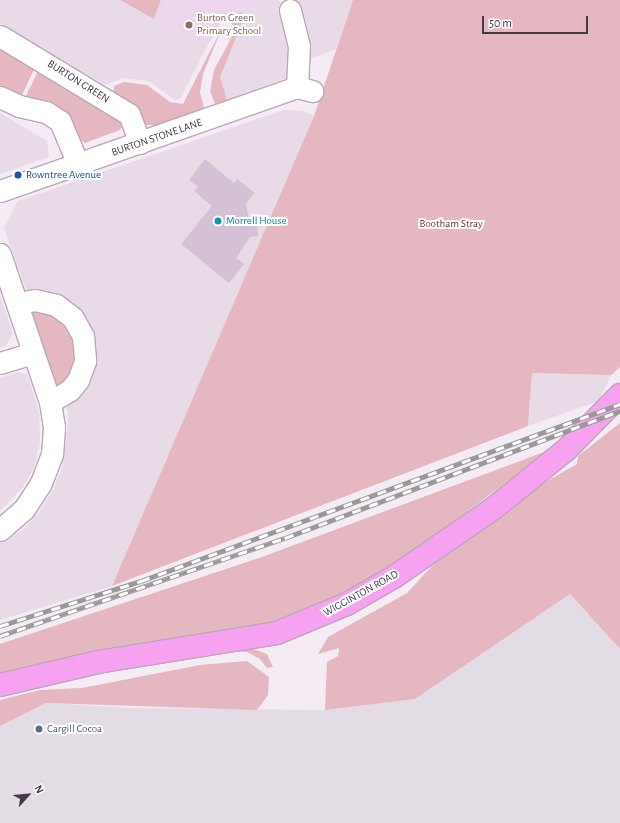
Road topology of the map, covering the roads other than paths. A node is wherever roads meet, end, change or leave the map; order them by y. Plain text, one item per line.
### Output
1 (290, 10) dead end
2 (0, 36) edge
3 (0, 97) edge
4 (140, 143) junction
5 (78, 164) junction
6 (0, 191) edge
7 (0, 254) edge
8 (17, 303) junction
9 (33, 352) junction
10 (0, 363) edge
11 (620, 395) edge
12 (50, 402) junction
13 (0, 530) edge
14 (0, 685) edge

1 - 4 street, BURTON STONE LANE
2 - 4 street, BURTON GREEN
3 - 5 street
4 - 5 street, BURTON STONE LANE
5 - 6 street, BURTON STONE LANE
7 - 8 street
8 - 9 street
8 - 12 street
9 - 10 street
9 - 12 street
11 - 14 main road, WIGGINTON ROAD
12 - 13 street

